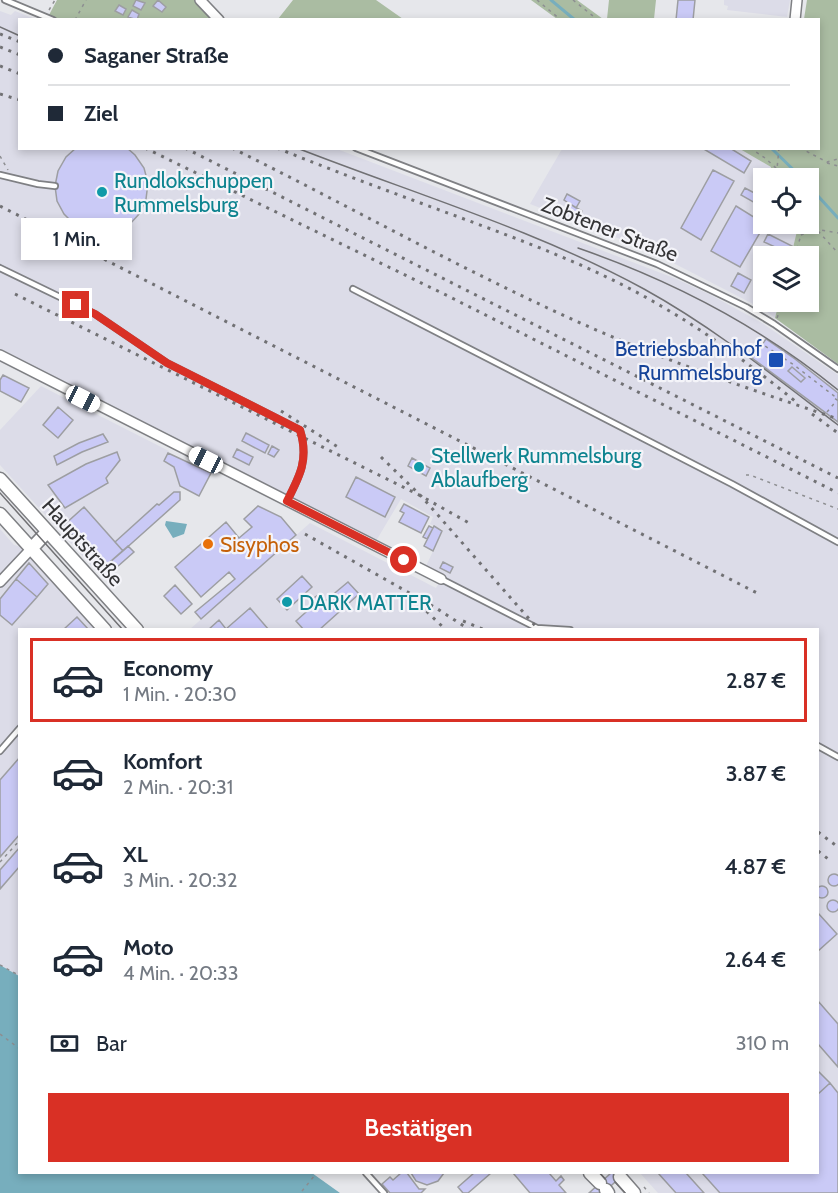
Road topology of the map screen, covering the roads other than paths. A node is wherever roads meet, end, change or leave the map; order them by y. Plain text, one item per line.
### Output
1 (4, 0) edge
2 (200, 0) edge
3 (797, 0) edge
4 (48, 18) edge
5 (217, 18) edge
6 (795, 18) edge
7 (361, 150) edge
8 (0, 175) edge
9 (55, 186) dead end
10 (0, 268) edge
11 (353, 289) dead end
12 (0, 355) edge
13 (838, 369) edge
14 (0, 479) edge
15 (287, 501) junction
16 (0, 514) edge
17 (48, 532) junction
18 (838, 542) edge
19 (31, 549) junction
20 (441, 579) joint
21 (0, 582) edge
22 (103, 628) edge
23 (135, 628) edge
24 (537, 628) edge
25 (18, 730) edge
26 (819, 747) edge
27 (0, 751) edge
28 (838, 757) edge
29 (367, 1174) edge
30 (591, 1174) edge
31 (620, 1178) dead end
32 (604, 1189) edge
33 (384, 1193) edge
34 (634, 1193) edge

1 - 4 lane
2 - 5 street
3 - 6 street
7 - 13 lane, Zobtener Straße
8 - 9 lane
10 - 15 lane
11 - 18 lane
12 - 15 street
14 - 17 main road, Hauptstraße
15 - 20 street
16 - 19 main road, Hauptstraße
17 - 19 main road
17 - 23 main road, Hauptstraße
19 - 21 street
19 - 22 main road, Hauptstraße
20 - 24 lane
25 - 27 lane
26 - 28 lane
29 - 33 lane
30 - 32 main road
31 - 34 main road

